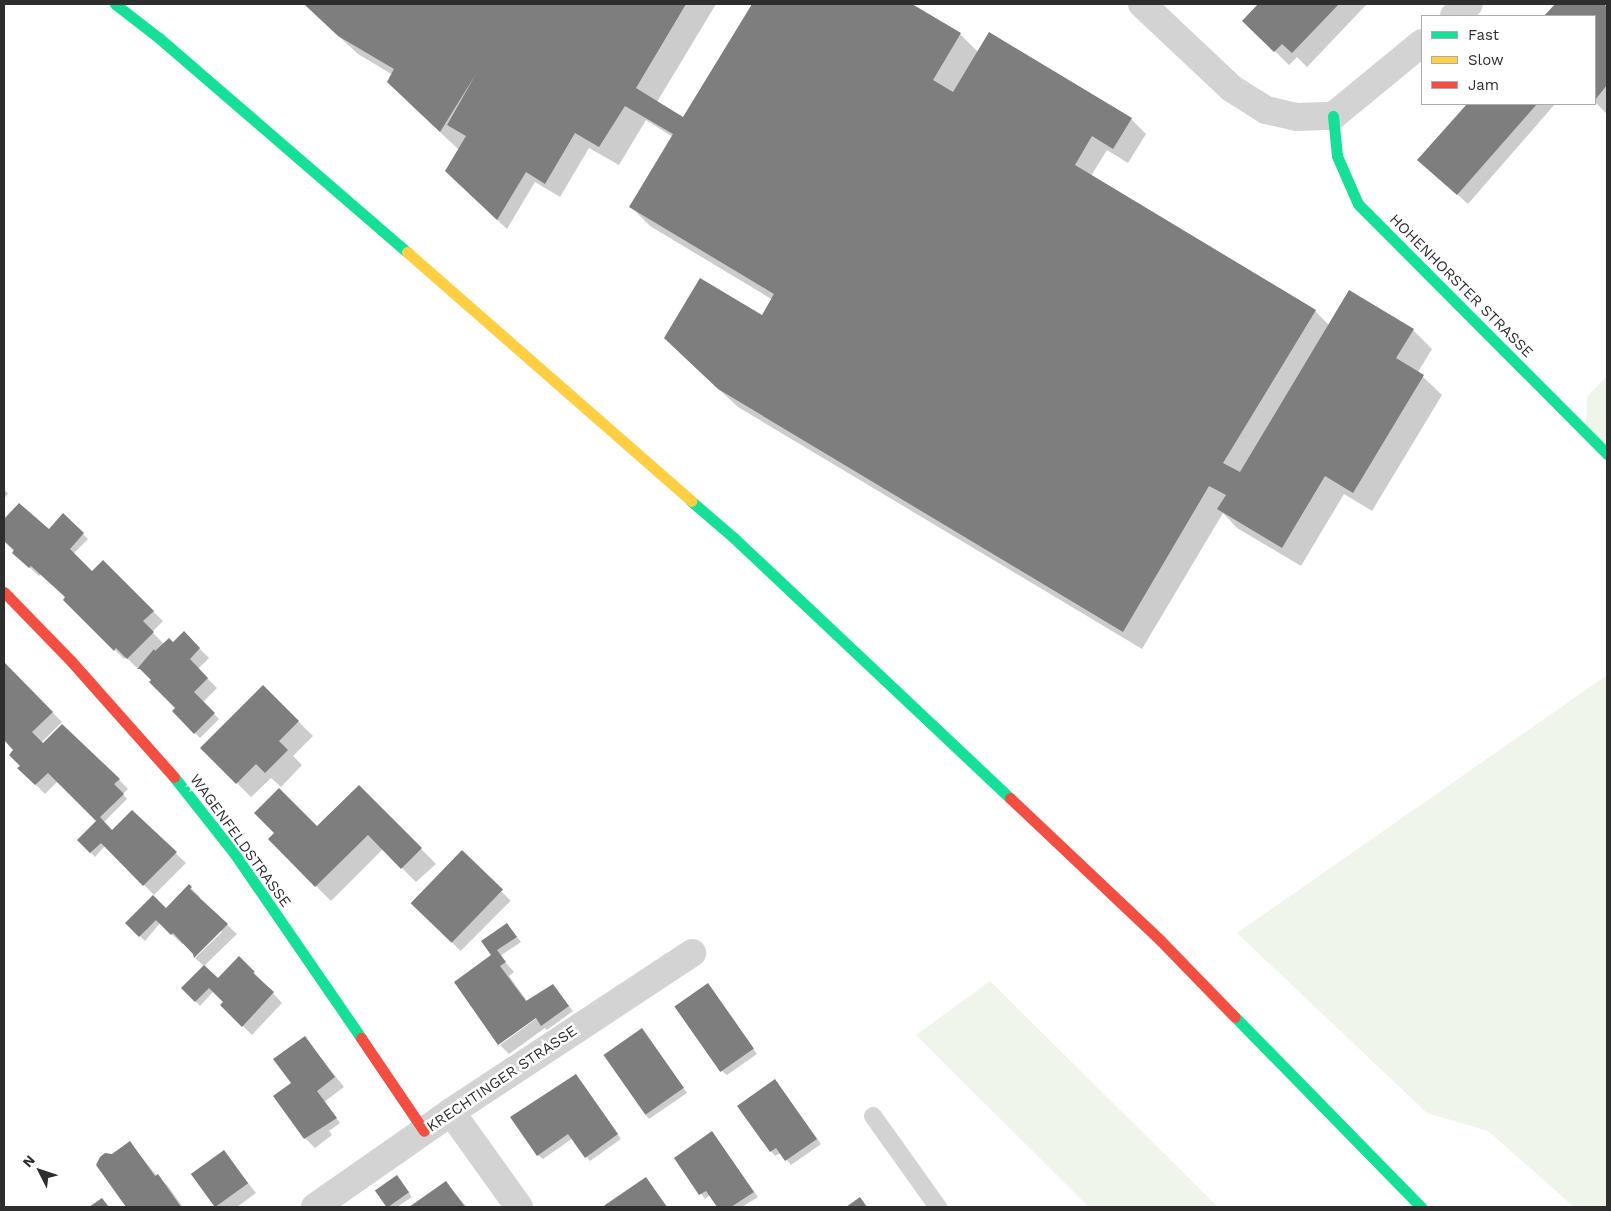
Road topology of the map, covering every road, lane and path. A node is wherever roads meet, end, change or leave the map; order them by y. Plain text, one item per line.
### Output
1 (115, 4) edge
2 (1142, 4) edge
3 (1469, 4) edge
4 (1455, 15) edge
5 (1421, 44) edge
6 (1333, 116) junction
7 (1607, 454) edge
8 (4, 592) edge
9 (692, 952) dead end
10 (451, 1112) junction
11 (873, 1116) dead end
12 (424, 1131) junction
13 (315, 1207) edge
14 (518, 1207) edge
15 (938, 1207) edge
16 (1421, 1207) edge

1 - 16 main road
2 - 6 street
3 - 4 street
5 - 6 street
6 - 7 main road, HOHENHORSTER STRASSE
8 - 12 main road, WAGENFELDSTRASSE
9 - 10 street, KRECHTINGER STRASSE
10 - 12 street, KRECHTINGER STRASSE
10 - 14 street
11 - 15 lane
12 - 13 street, KRECHTINGER STRASSE

